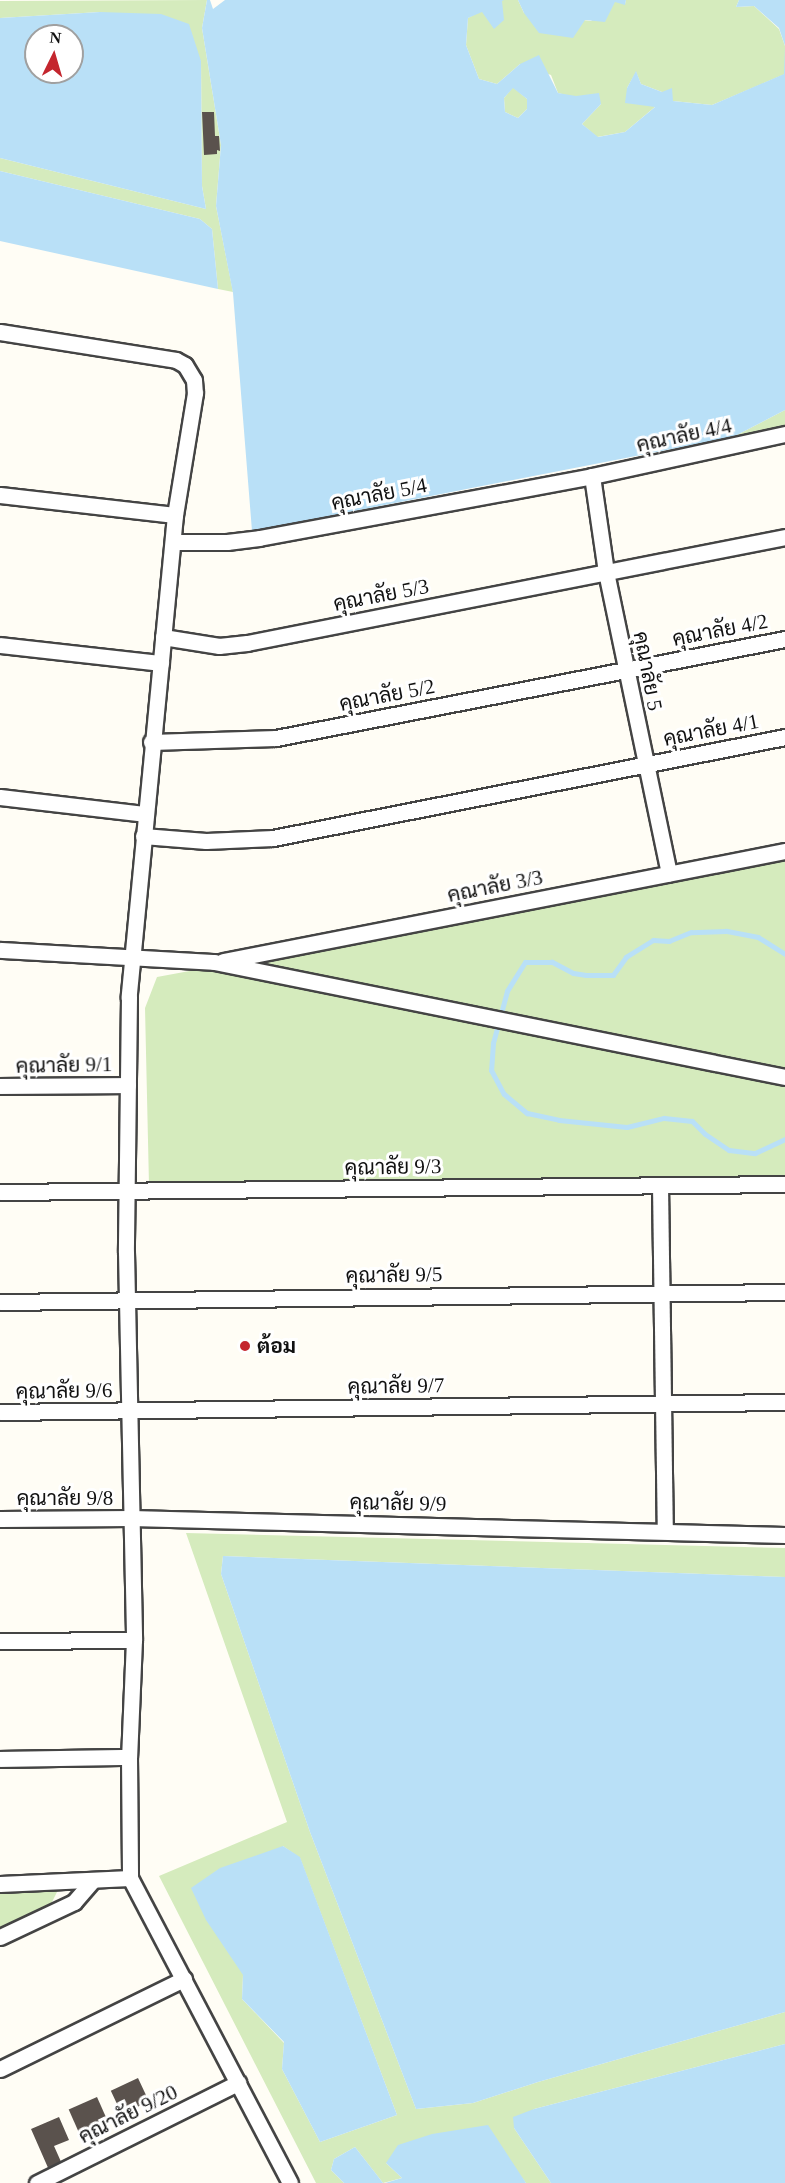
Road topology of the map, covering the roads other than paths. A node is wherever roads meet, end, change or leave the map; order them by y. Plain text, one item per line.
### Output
1 (0, 332) edge
2 (785, 434) edge
3 (591, 476) junction
4 (0, 495) edge
5 (175, 515) junction
6 (785, 537) edge
7 (173, 542) junction
8 (606, 572) junction
9 (163, 638) junction
10 (785, 639) edge
11 (0, 645) edge
12 (161, 663) junction
13 (628, 670) junction
14 (785, 737) edge
15 (152, 742) junction
16 (645, 764) junction
17 (0, 797) edge
18 (144, 814) junction
19 (143, 836) junction
20 (785, 851) edge
21 (669, 873) junction
22 (0, 950) edge
23 (132, 957) junction
24 (214, 962) junction
25 (785, 1077) edge
26 (128, 1085) junction
27 (0, 1086) edge
28 (785, 1184) edge
29 (660, 1185) junction
30 (127, 1191) junction
31 (0, 1192) edge
32 (661, 1292) junction
33 (785, 1292) edge
34 (127, 1300) junction
35 (0, 1302) edge
36 (785, 1402) edge
37 (663, 1404) junction
38 (129, 1411) junction
39 (0, 1412) edge
40 (131, 1518) junction
41 (0, 1519) edge
42 (665, 1531) junction
43 (785, 1535) edge
44 (134, 1640) junction
45 (0, 1641) edge
46 (129, 1757) junction
47 (0, 1759) edge
48 (130, 1878) junction
49 (92, 1881) junction
50 (0, 1884) edge
51 (0, 1937) edge
52 (184, 1979) junction
53 (0, 2069) edge
54 (238, 2083) junction
55 (37, 2183) edge
56 (290, 2183) edge

1 - 5 street
2 - 3 street, คุณาลัย 4/4
3 - 7 street, คุณาลัย 5/4
3 - 8 street, คุณาลัย 5
4 - 5 street
5 - 7 street
6 - 8 street, คุณาลัย 5/3
7 - 9 street
8 - 9 street, คุณาลัย 5/3
8 - 13 street, คุณาลัย 5
9 - 12 street
10 - 13 street, คุณาลัย 4/2
11 - 12 street
12 - 15 street
13 - 15 street, คุณาลัย 5/2
13 - 16 street, คุณาลัย 5
14 - 16 street, คุณาลัย 4/1
15 - 18 street
16 - 19 street, คุณาลัย 4/1
16 - 21 street, คุณาลัย 5
17 - 18 street
18 - 19 street
19 - 23 street
20 - 21 street, คุณาลัย 3/3
21 - 24 street, คุณาลัย 3/3
22 - 23 street
23 - 24 street
23 - 26 street
24 - 25 street
26 - 27 street, คุณาลัย 9/1
26 - 30 street
28 - 29 street, คุณาลัย 9/3
29 - 30 street, คุณาลัย 9/3
29 - 32 street
30 - 31 street, คุณาลัย 9/3
30 - 34 street
32 - 33 street, คุณาลัย 9/5
32 - 34 street, คุณาลัย 9/5
32 - 37 street
34 - 35 street, คุณาลัย 9/5
34 - 38 street
36 - 37 street, คุณาลัย 9/7
37 - 38 street, คุณาลัย 9/7
37 - 42 street
38 - 39 street, คุณาลัย 9/6
38 - 40 street
40 - 41 street, คุณาลัย 9/8
40 - 42 street, คุณาลัย 9/9
40 - 44 street
42 - 43 street, คุณาลัย 9/9
44 - 45 street
44 - 46 street
46 - 47 street
46 - 48 street
48 - 49 street
48 - 52 street
49 - 50 street
49 - 51 street
52 - 53 street
52 - 54 street
54 - 55 street, คุณาลัย 9/20
54 - 56 street

